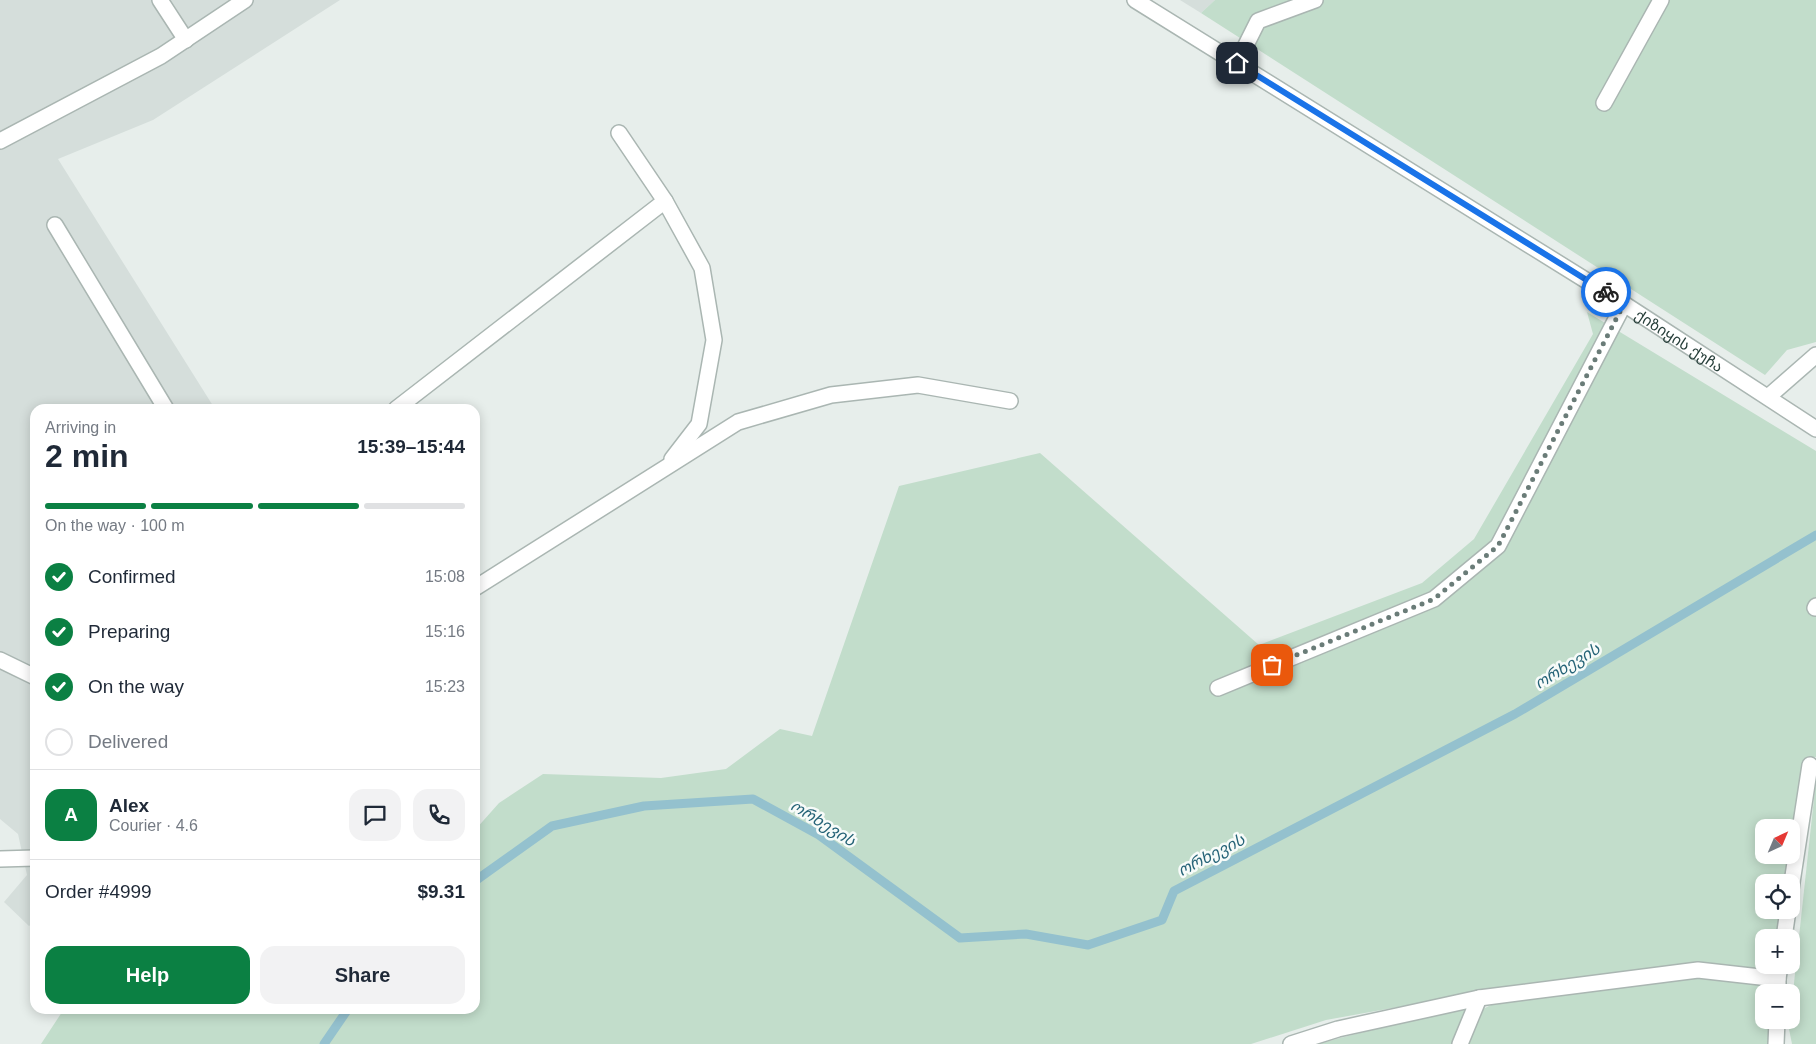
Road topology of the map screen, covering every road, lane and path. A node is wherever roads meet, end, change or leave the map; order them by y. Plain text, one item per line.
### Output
1 (160, 0) edge
2 (245, 0) edge
3 (1135, 0) edge
4 (1315, 0) edge
5 (1661, 0) edge
6 (186, 40) junction
7 (1237, 63) junction
8 (1604, 103) dead end
9 (619, 133) dead end
10 (0, 141) edge
11 (665, 201) junction
12 (55, 225) dead end
13 (1624, 304) junction
14 (1816, 355) edge
15 (1768, 397) junction
16 (1010, 401) dead end
17 (163, 404) edge
18 (402, 404) edge
19 (1816, 429) edge
20 (664, 468) junction
21 (480, 585) edge
22 (0, 660) edge
23 (30, 675) edge
24 (1218, 688) dead end
25 (1810, 764) dead end
26 (30, 858) edge
27 (0, 859) edge
28 (1793, 874) edge
29 (1778, 979) edge
30 (1479, 998) junction
31 (1777, 1029) edge
32 (1291, 1044) edge
33 (1460, 1044) edge
34 (1776, 1044) edge

1 - 6 street
2 - 6 street
3 - 7 street, ქიზიყის ქუჩა
4 - 7 street
5 - 8 street
6 - 10 street
7 - 13 street, ქიზიყის ქუჩა
9 - 11 street
11 - 18 street
11 - 20 street
12 - 17 street
13 - 15 street, ქიზიყის ქუჩა
13 - 24 street
14 - 15 street
15 - 19 street, ქიზიყის ქუჩა
16 - 20 street
20 - 21 street
22 - 23 street
25 - 28 street
26 - 27 street
29 - 30 street
30 - 32 street
30 - 33 street
31 - 34 street

